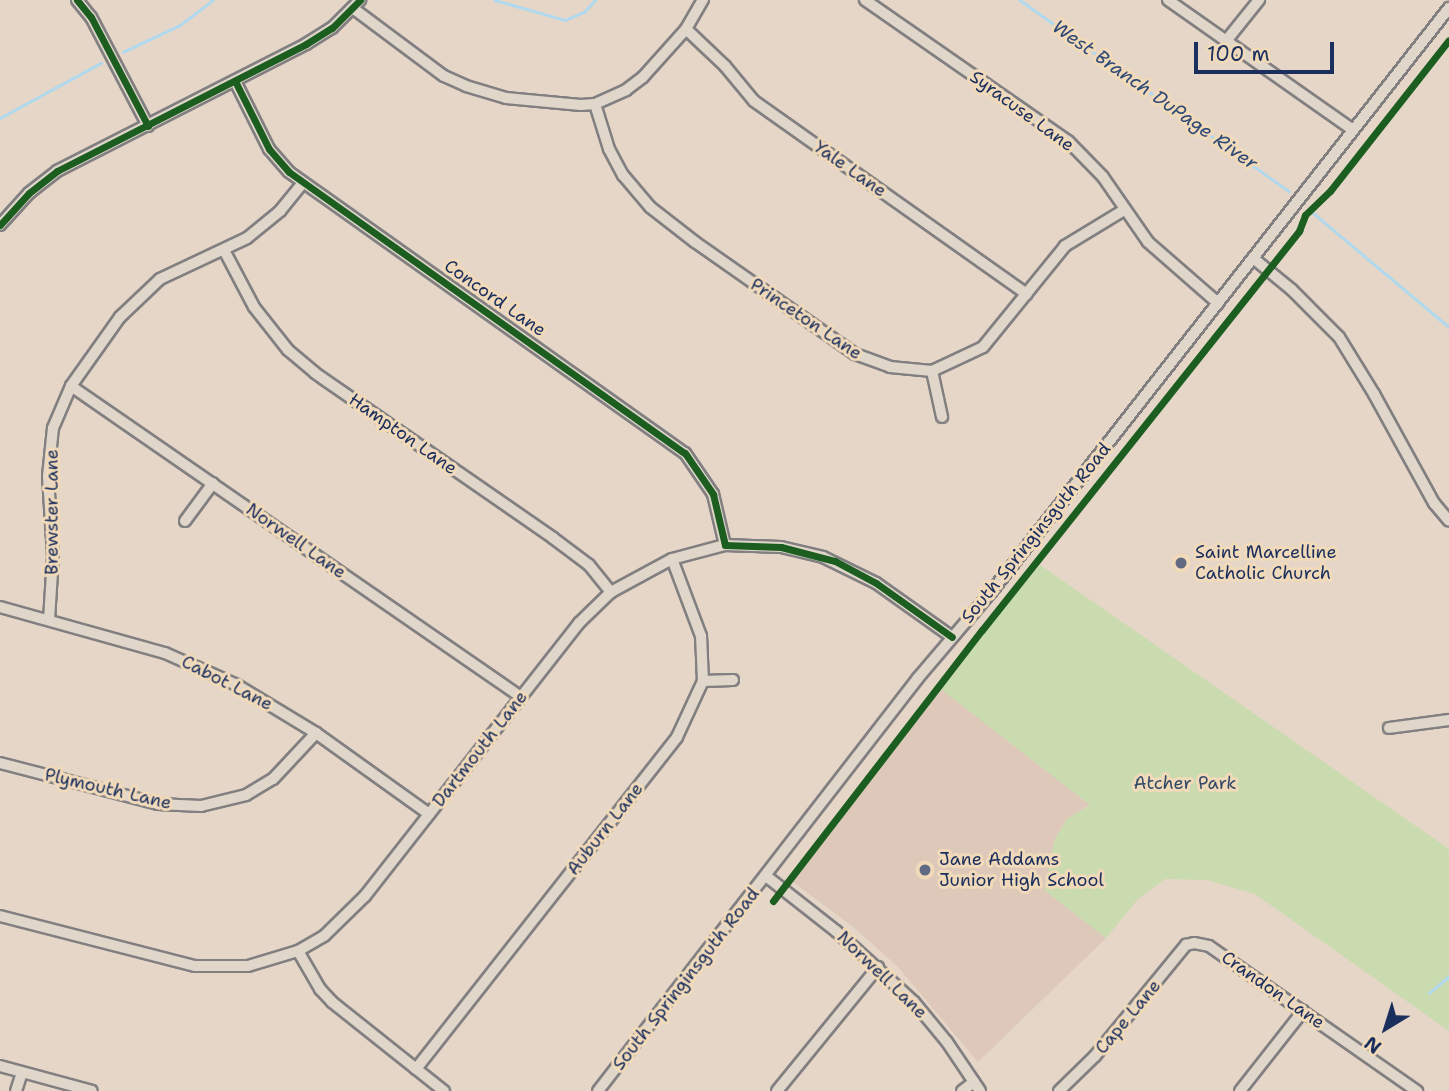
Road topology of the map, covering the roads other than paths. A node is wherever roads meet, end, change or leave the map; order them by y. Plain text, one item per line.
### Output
1 (77, 0) edge
2 (703, 0) edge
3 (865, 0) edge
4 (1168, 0) edge
5 (1259, 0) edge
6 (357, 4) edge
7 (1448, 12) edge
8 (686, 29) junction
9 (1226, 41) junction
10 (235, 81) junction
11 (595, 104) junction
12 (148, 126) junction
13 (1353, 130) junction
14 (303, 183) junction
15 (1124, 210) junction
16 (0, 225) edge
17 (224, 250) junction
18 (1253, 258) junction
19 (1027, 294) junction
20 (1218, 303) junction
21 (932, 371) junction
22 (71, 386) junction
23 (942, 417) dead end
24 (213, 483) junction
25 (185, 521) dead end
26 (1449, 522) edge
27 (725, 545) junction
28 (672, 559) junction
29 (611, 592) junction
30 (0, 607) edge
31 (49, 620) junction
32 (952, 637) junction
33 (733, 680) dead end
34 (703, 681) junction
35 (521, 697) junction
36 (1449, 720) edge
37 (1389, 728) dead end
38 (316, 733) junction
39 (0, 763) edge
40 (429, 814) junction
41 (766, 876) junction
42 (0, 916) edge
43 (1194, 943) joint
44 (298, 951) junction
45 (878, 967) junction
46 (1303, 1011) junction
47 (0, 1066) edge
48 (416, 1069) junction
49 (22, 1073) junction
50 (977, 1087) edge
51 (16, 1091) edge
52 (92, 1091) edge
53 (443, 1091) edge
54 (598, 1091) edge
55 (777, 1091) edge
56 (962, 1091) edge
57 (1059, 1091) edge
58 (1240, 1091) edge
59 (1417, 1091) edge

1 - 12 street
2 - 8 street
3 - 15 street, Syracuse Lane
4 - 9 street
5 - 9 street
6 - 10 street
6 - 11 street
7 - 13 street, South Springinsguth Road
8 - 11 street
8 - 19 street, Yale Lane
9 - 13 street
10 - 12 street
10 - 14 street, Concord Lane
11 - 21 street, Princeton Lane
12 - 16 street
13 - 18 street, South Springinsguth Road
14 - 17 street, Brewster Lane
14 - 27 street, Concord Lane
15 - 19 street
15 - 20 street, Syracuse Lane
17 - 22 street, Brewster Lane
17 - 29 street, Hampton Lane
18 - 20 street, South Springinsguth Road
18 - 26 street
19 - 21 street
20 - 32 street, South Springinsguth Road
21 - 23 street
22 - 24 street, Norwell Lane
22 - 31 street, Brewster Lane
24 - 25 street
24 - 35 street, Norwell Lane
27 - 28 street, Dartmouth Lane
27 - 32 street, Dartmouth Lane
28 - 29 street, Dartmouth Lane
28 - 34 street, Auburn Lane
29 - 35 street, Dartmouth Lane
30 - 31 street, Cabot Lane
31 - 38 street, Cabot Lane
32 - 41 street, South Springinsguth Road
33 - 34 street
34 - 48 street, Auburn Lane
35 - 40 street, Dartmouth Lane
36 - 37 street
38 - 39 street, Plymouth Lane
38 - 40 street, Cabot Lane
40 - 44 street, Dartmouth Lane
41 - 45 street, Norwell Lane
41 - 54 street, South Springinsguth Road
42 - 44 street, Dartmouth Lane
43 - 46 street, Crandon Lane
43 - 57 street, Cape Lane
44 - 48 street
45 - 50 street, Norwell Lane
45 - 55 street
46 - 58 street
46 - 59 street, Crandon Lane
47 - 49 street
48 - 53 street
49 - 51 street
49 - 52 street
50 - 56 street

